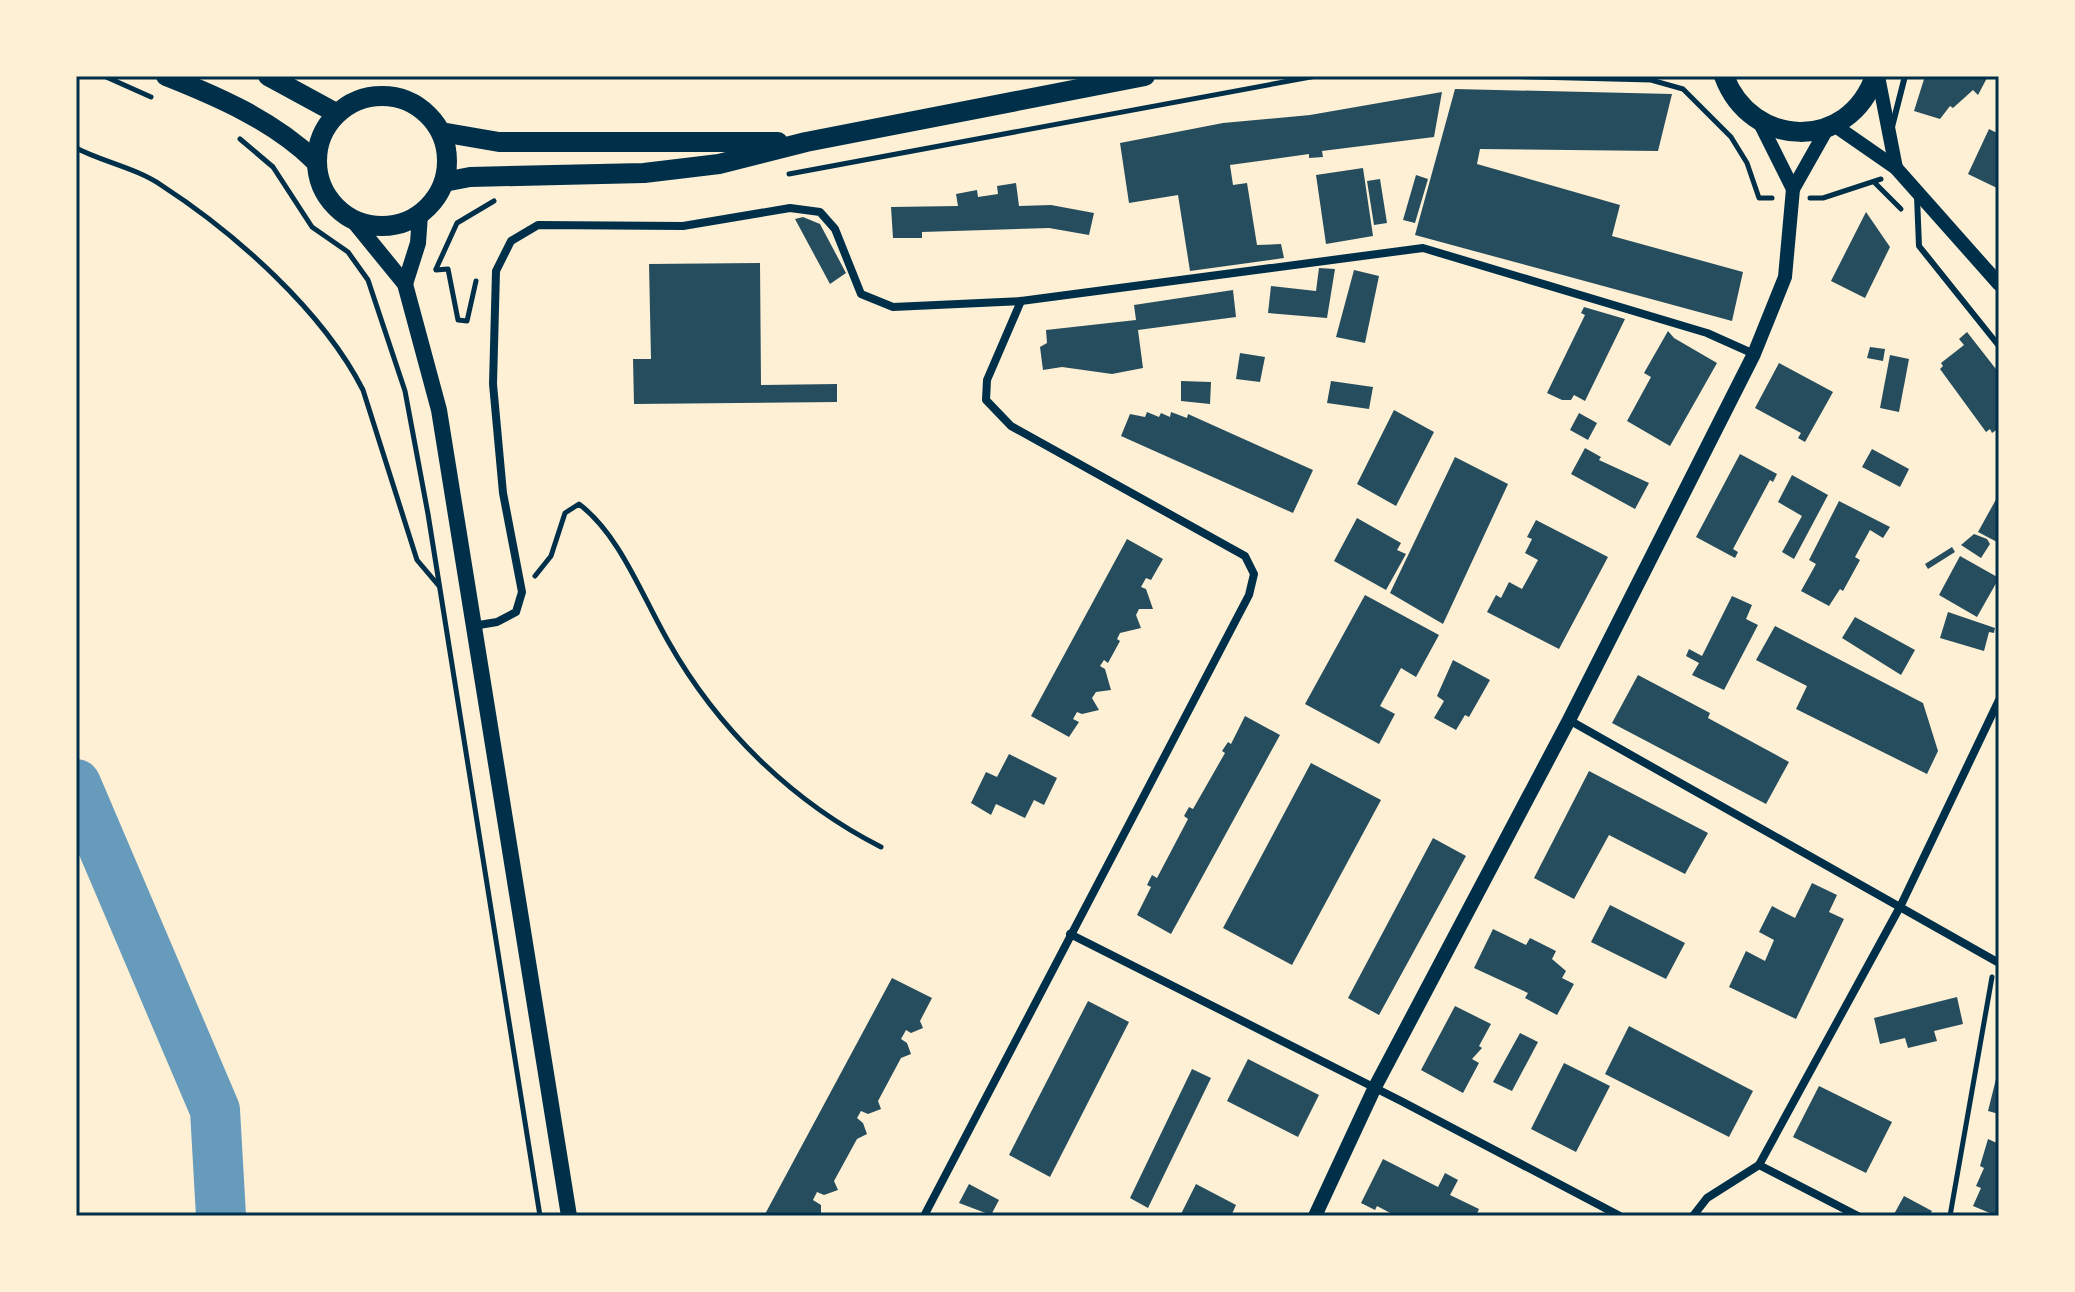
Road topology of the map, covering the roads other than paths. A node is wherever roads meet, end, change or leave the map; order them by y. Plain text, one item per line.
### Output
1 (166, 76) edge
2 (268, 76) edge
3 (1145, 76) edge
4 (1876, 76) edge
5 (1905, 76) edge
6 (1724, 81) edge
7 (336, 113) junction
8 (1759, 121) junction
9 (1831, 126) junction
10 (441, 132) junction
11 (1890, 135) junction
12 (806, 142) junction
13 (315, 161) junction
14 (1896, 168) junction
15 (444, 182) junction
16 (1793, 189) junction
17 (1917, 190) junction
18 (420, 215) junction
19 (352, 219) junction
20 (405, 284) junction
21 (1999, 284) edge
22 (1021, 301) junction
23 (1999, 346) edge
24 (1754, 354) junction
25 (472, 617) junction
26 (1999, 700) edge
27 (1569, 720) junction
28 (1901, 905) junction
29 (1070, 934) junction
30 (1997, 962) edge
31 (1375, 1087) junction
32 (1759, 1165) junction
33 (569, 1216) edge
34 (924, 1216) edge
35 (1315, 1216) edge
36 (1620, 1216) edge
37 (1693, 1216) edge
38 (1858, 1216) edge

1 - 13 main road
2 - 7 main road
3 - 12 main road
4 - 9 main road
4 - 11 street
5 - 11 lane
6 - 8 main road
7 - 10 main road
7 - 13 main road
8 - 9 main road
8 - 16 street
9 - 14 street
9 - 16 street
10 - 12 main road
10 - 15 main road
11 - 14 street
12 - 15 main road
13 - 19 main road
14 - 17 street
15 - 18 main road
16 - 24 street
17 - 21 street
17 - 23 lane
18 - 19 main road
18 - 20 main road
19 - 20 main road
20 - 25 main road
22 - 24 street
22 - 25 street
22 - 29 street
24 - 27 street
25 - 33 main road
26 - 28 street
27 - 28 street
27 - 31 street
28 - 30 street
28 - 32 street
29 - 31 street
29 - 34 street
31 - 35 street
31 - 36 street
32 - 37 street
32 - 38 street

